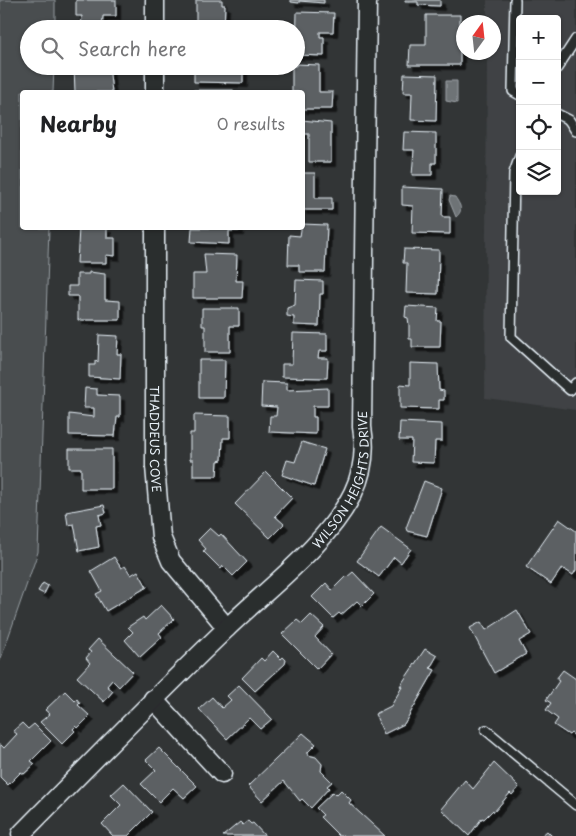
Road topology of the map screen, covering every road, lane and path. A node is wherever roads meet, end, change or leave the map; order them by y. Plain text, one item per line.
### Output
1 (155, 0) edge
2 (367, 0) edge
3 (515, 0) edge
4 (155, 20) edge
5 (576, 39) edge
6 (561, 62) edge
7 (155, 75) edge
8 (155, 90) edge
9 (516, 93) edge
10 (561, 116) edge
11 (576, 131) edge
12 (516, 167) edge
13 (155, 230) edge
14 (576, 384) edge
15 (226, 628) junction
16 (153, 699) junction
17 (486, 730) dead end
18 (222, 774) dead end
19 (576, 805) edge
20 (21, 834) dead end

1 - 4 street
2 - 15 street, WILSON HEIGHTS DRIVE
3 - 9 lane
5 - 6 lane
7 - 8 street
10 - 11 lane
12 - 14 lane
13 - 15 street, THADDEUS COVE
15 - 16 street, WILSON HEIGHTS DRIVE
16 - 18 street
16 - 20 street, WILSON HEIGHTS DRIVE
17 - 19 lane

